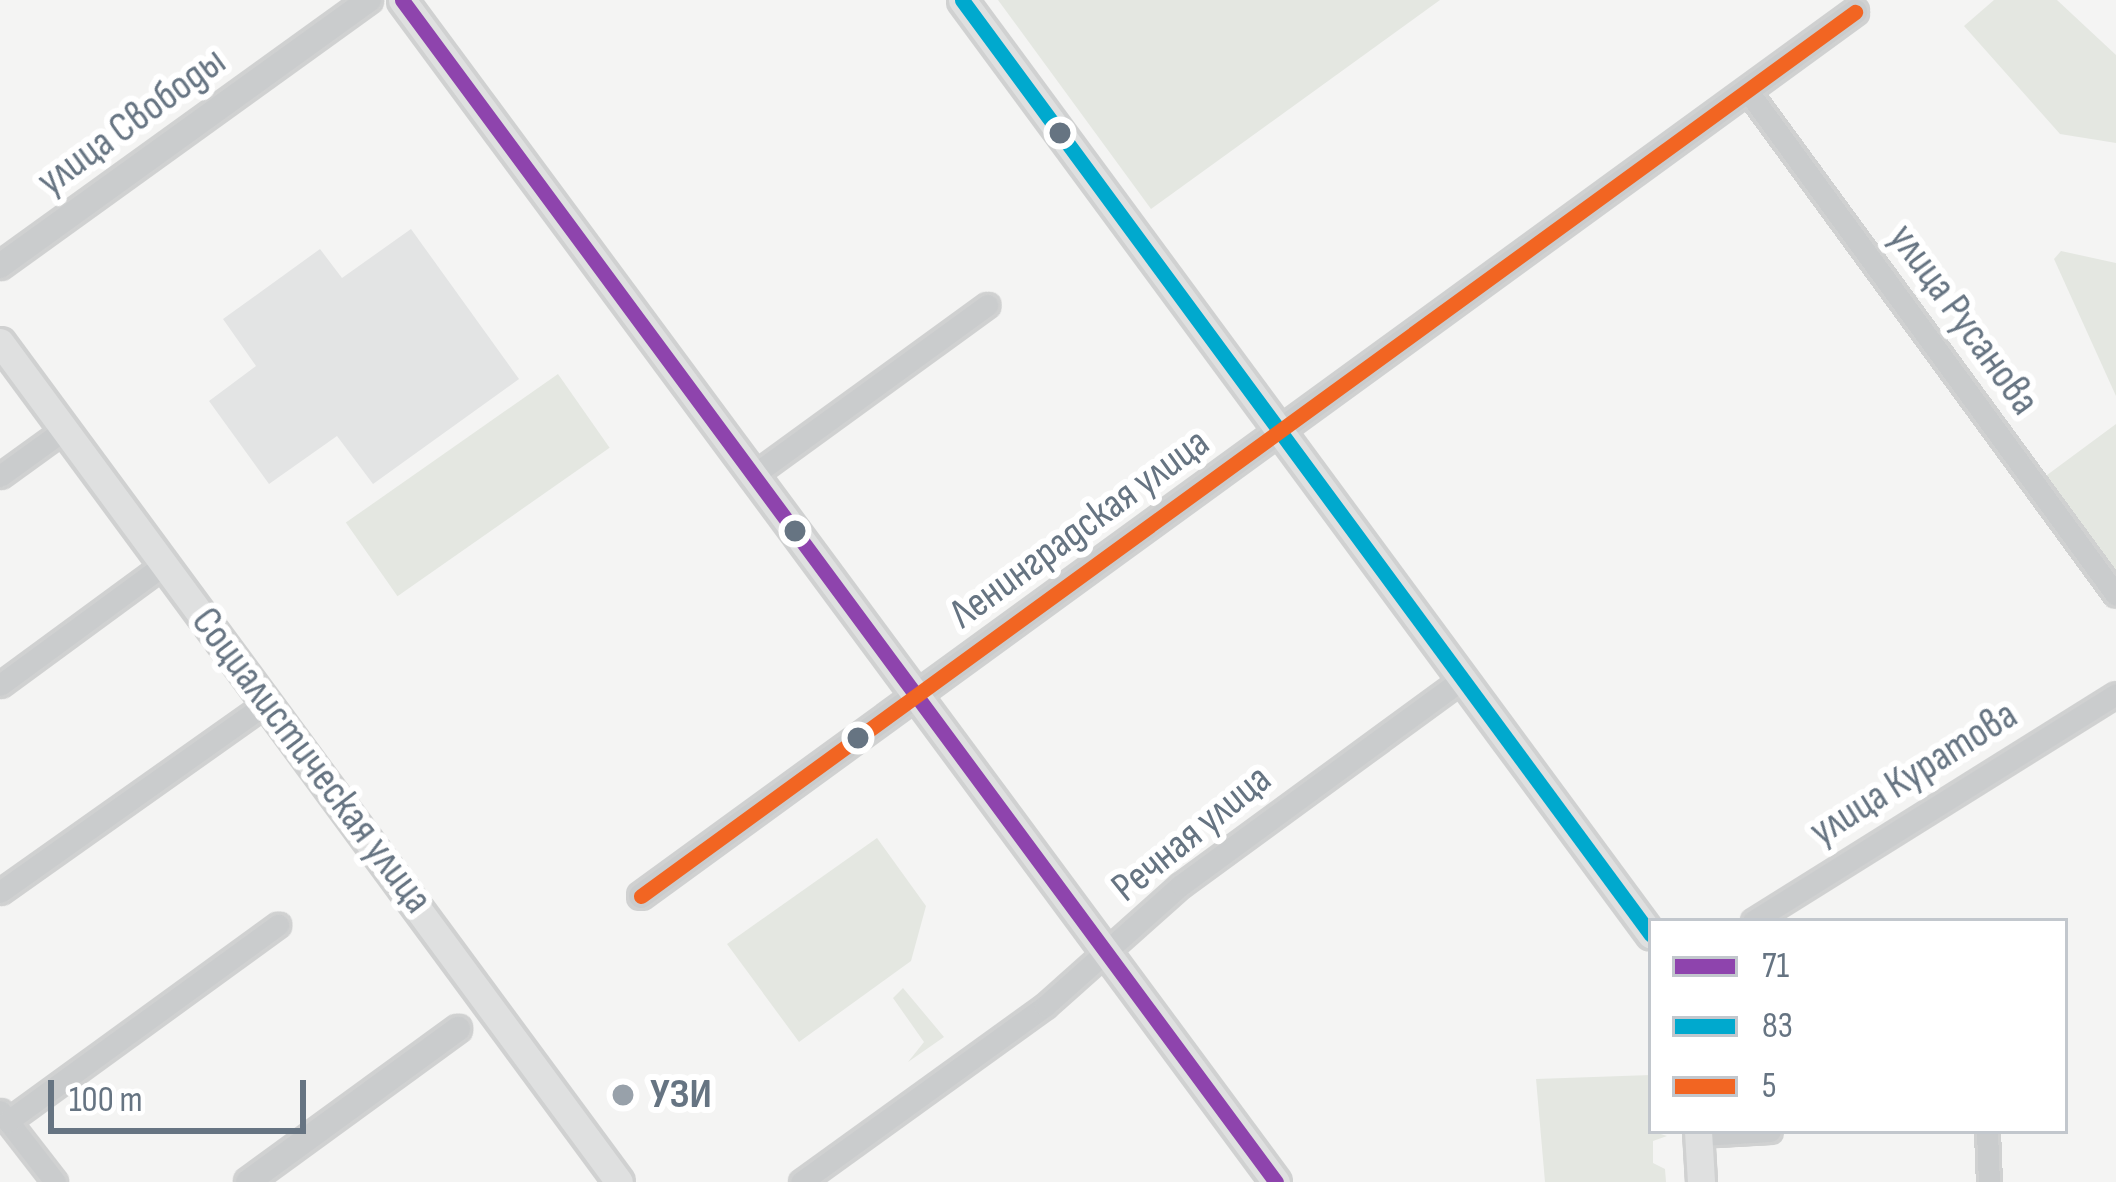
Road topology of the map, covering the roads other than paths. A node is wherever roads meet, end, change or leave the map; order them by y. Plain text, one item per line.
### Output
1 (369, 0) edge
2 (402, 0) edge
3 (962, 0) edge
4 (1855, 13) dead end
5 (1747, 90) junction
6 (0, 266) edge
7 (987, 305) dead end
8 (0, 342) edge
9 (65, 429) junction
10 (1282, 431) junction
11 (0, 476) edge
12 (752, 476) junction
13 (165, 565) junction
14 (2116, 595) edge
15 (1462, 679) junction
16 (0, 685) edge
17 (2116, 694) edge
18 (916, 697) junction
19 (267, 704) junction
20 (0, 892) edge
21 (641, 896) dead end
22 (1758, 918) edge
23 (278, 925) dead end
24 (1648, 931) edge
25 (1108, 956) junction
26 (458, 1029) dead end
27 (4, 1116) edge
28 (1698, 1134) edge
29 (1988, 1134) edge
30 (55, 1182) edge
31 (248, 1182) edge
32 (619, 1182) edge
33 (801, 1182) edge
34 (1276, 1182) edge
35 (1701, 1182) edge
36 (1989, 1182) edge

1 - 6 street, улица Свободы
2 - 12 main road
3 - 10 main road
4 - 5 street, Ленинградская улица
5 - 10 street, Ленинградская улица
5 - 14 street, улица Русанова
7 - 12 street
8 - 9 main road, Социалистическая улица
9 - 11 street
9 - 13 main road, Социалистическая улица
10 - 15 main road
10 - 18 street, Ленинградская улица
12 - 18 main road
13 - 16 street
13 - 19 main road, Социалистическая улица
15 - 24 main road
15 - 25 street, Речная улица
17 - 22 street, улица Куратова
18 - 21 street, Ленинградская улица
18 - 25 main road
19 - 20 street
19 - 32 main road, Социалистическая улица
23 - 27 street
25 - 33 street, Речная улица
25 - 34 main road
26 - 31 street
27 - 30 street
28 - 35 main road
29 - 36 street

